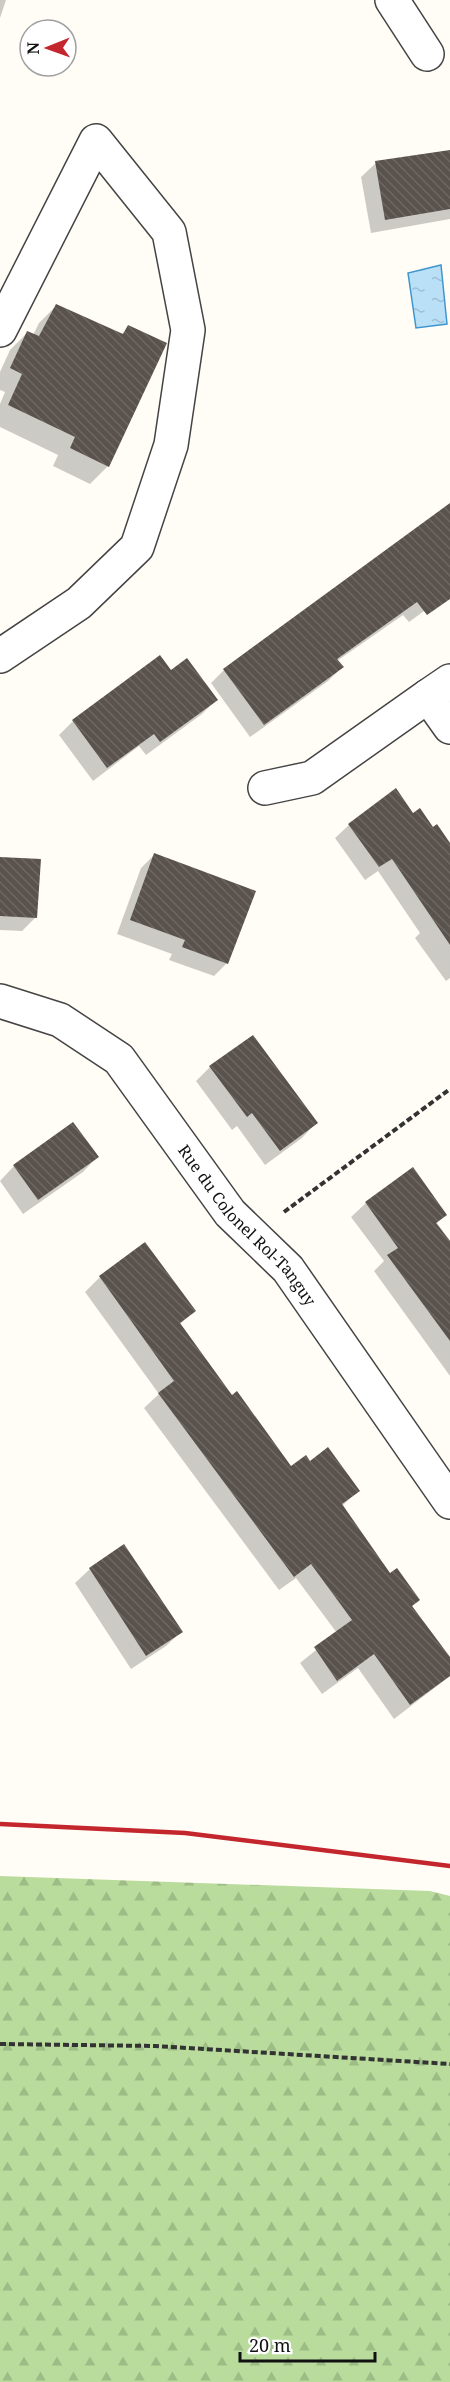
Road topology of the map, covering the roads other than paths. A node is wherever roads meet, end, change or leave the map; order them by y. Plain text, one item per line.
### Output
1 (392, 0) edge
2 (427, 54) dead end
3 (0, 330) edge
4 (0, 656) edge
5 (439, 689) edge
6 (450, 727) edge
7 (265, 789) dead end
8 (0, 1001) edge
9 (450, 1502) edge

1 - 2 street
3 - 4 street
5 - 6 street
5 - 7 street
8 - 9 street, Rue du Colonel Rol-Tanguy

